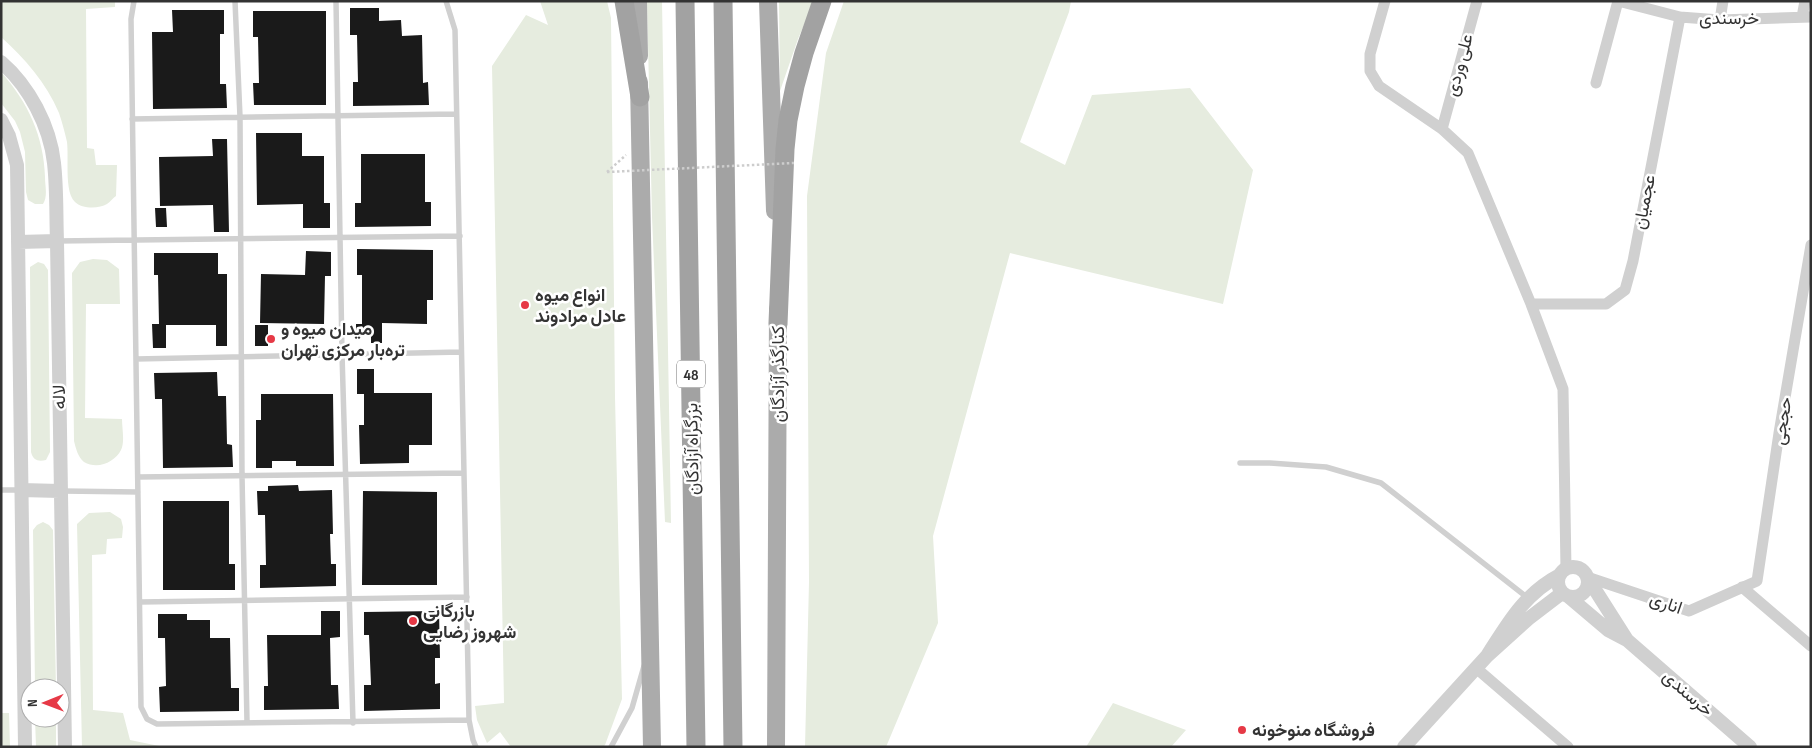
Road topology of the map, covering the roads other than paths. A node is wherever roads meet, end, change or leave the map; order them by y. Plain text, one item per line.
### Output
1 (134, 1) edge
2 (235, 1) edge
3 (336, 1) edge
4 (446, 1) edge
5 (624, 1) edge
6 (638, 1) edge
7 (685, 1) edge
8 (723, 1) edge
9 (768, 1) edge
10 (822, 1) edge
11 (1385, 1) edge
12 (1477, 1) edge
13 (1618, 1) edge
14 (1723, 1) edge
15 (1805, 1) edge
16 (1653, 5) edge
17 (1680, 17) junction
18 (1806, 17) edge
19 (1720, 20) junction
20 (1, 62) edge
21 (1596, 83) dead end
22 (640, 97) junction
23 (456, 114) junction
24 (338, 116) junction
25 (240, 117) junction
26 (132, 119) junction
27 (1, 120) edge
28 (1442, 128) junction
29 (460, 236) junction
30 (340, 237) junction
31 (242, 238) junction
32 (134, 239) junction
33 (57, 241) junction
34 (18, 242) junction
35 (1811, 245) edge
36 (1531, 304) junction
37 (778, 324) junction
38 (461, 352) junction
39 (342, 354) junction
40 (242, 357) junction
41 (136, 359) junction
42 (1240, 463) dead end
43 (463, 473) junction
44 (346, 474) junction
45 (242, 476) junction
46 (138, 477) junction
47 (1, 490) edge
48 (21, 490) junction
49 (60, 491) junction
50 (138, 492) junction
51 (1563, 572) junction
52 (1587, 576) junction
53 (1742, 588) junction
54 (1566, 595) junction
55 (467, 597) junction
56 (1528, 598) junction
57 (350, 599) junction
58 (244, 600) junction
59 (140, 602) junction
60 (1627, 640) junction
61 (1811, 646) edge
62 (649, 648) junction
63 (1486, 656) junction
64 (1476, 668) junction
65 (470, 720) junction
66 (247, 722) junction
67 (353, 723) junction
68 (25, 747) edge
69 (64, 747) edge
70 (476, 747) edge
71 (612, 747) edge
72 (652, 747) edge
73 (696, 747) edge
74 (733, 747) edge
75 (776, 747) edge
76 (1404, 747) edge
77 (1568, 747) edge
78 (1750, 747) edge

1 - 26 lane
2 - 25 lane
3 - 24 lane
4 - 23 lane
5 - 22 highway
6 - 22 main road
7 - 73 highway, بزرگراه آزادگان / 48
8 - 74 highway, بزرگراه آزادگان / 48
9 - 37 main road, کنارگذر آزادگان
10 - 37 highway
11 - 28 street
12 - 28 street, علی وردی
13 - 16 street, خرسندی
13 - 21 street
14 - 19 street
15 - 18 street
16 - 17 street, خرسندی
17 - 19 street, خرسندی
17 - 36 street, عجمیان
18 - 19 street, خرسندی
20 - 33 street, لاله
22 - 62 main road
23 - 24 lane
23 - 29 lane
24 - 25 lane
24 - 30 lane
25 - 26 lane
25 - 31 lane
26 - 32 lane
27 - 34 street
28 - 36 street
29 - 30 lane
29 - 38 lane
30 - 31 lane
30 - 39 lane
31 - 32 lane
31 - 40 lane
32 - 33 lane
32 - 41 lane
33 - 34 street
33 - 49 street, لاله
34 - 48 street
35 - 53 street, حججی
36 - 51 street
37 - 75 main road, کنارگذر آزادگان
38 - 39 lane
38 - 43 lane
39 - 40 lane
39 - 44 lane
40 - 41 lane
40 - 45 lane
41 - 46 lane
42 - 56 lane
43 - 44 lane
43 - 55 lane
44 - 45 lane
44 - 57 lane
45 - 46 lane
45 - 58 lane
46 - 50 lane
47 - 48 lane
48 - 49 street
48 - 68 street
49 - 50 lane
49 - 69 street, لاله
50 - 59 lane
51 - 52 street
51 - 54 street
51 - 56 street
52 - 53 street, اناری
52 - 54 street
52 - 60 street
53 - 61 street
54 - 60 street
54 - 63 street
55 - 57 lane
55 - 65 lane
56 - 63 street
57 - 58 lane
57 - 67 lane
58 - 59 lane
58 - 66 lane
59 - 66 lane
60 - 78 street, خرسندی
62 - 71 lane
62 - 72 main road
63 - 64 street
64 - 76 street
64 - 77 street
65 - 67 lane
65 - 70 lane
66 - 67 lane

